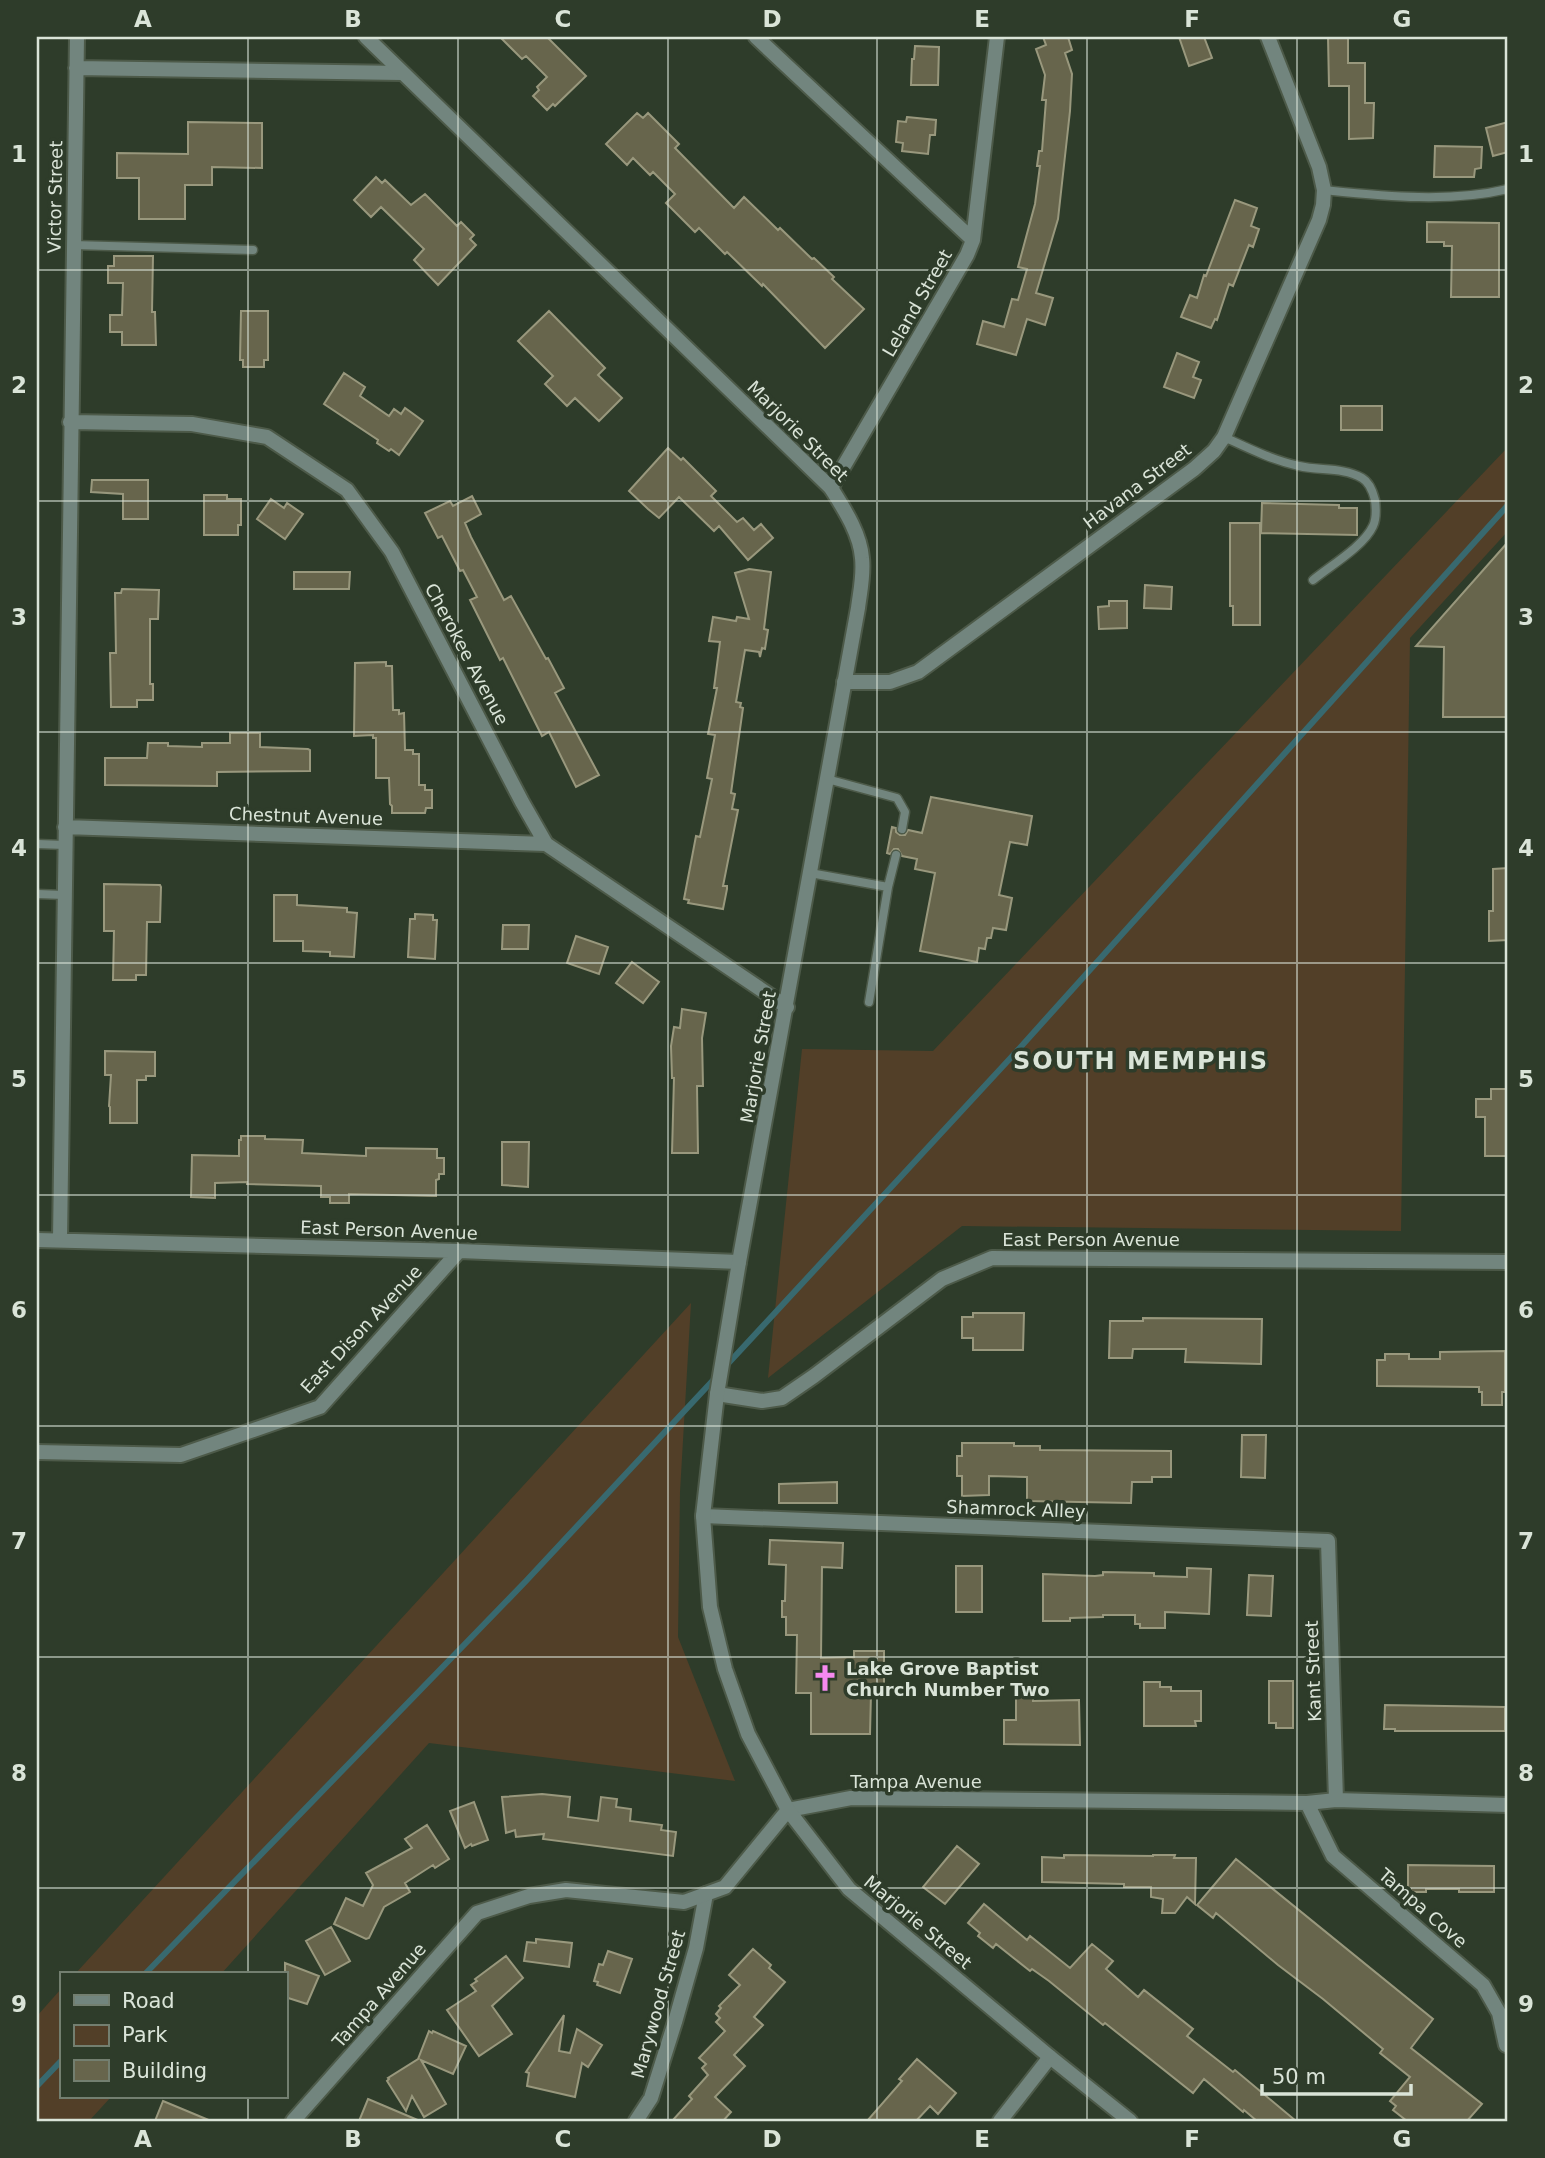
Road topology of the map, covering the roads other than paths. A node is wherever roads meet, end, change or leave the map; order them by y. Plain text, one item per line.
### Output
1 (77, 37) edge
2 (366, 37) edge
3 (756, 37) edge
4 (997, 37) edge
5 (1269, 37) edge
6 (76, 68) junction
7 (402, 73) junction
8 (1508, 189) edge
9 (1324, 190) junction
10 (973, 240) junction
11 (73, 245) junction
12 (253, 250) dead end
13 (70, 422) junction
14 (1224, 436) junction
15 (831, 488) junction
16 (1313, 580) dead end
17 (844, 682) junction
18 (827, 779) junction
19 (65, 827) junction
20 (902, 829) dead end
21 (37, 844) edge
22 (546, 844) junction
23 (65, 845) junction
24 (896, 855) dead end
25 (810, 873) junction
26 (888, 887) junction
27 (37, 894) edge
28 (64, 895) junction
29 (869, 1002) dead end
30 (787, 1007) junction
31 (37, 1240) edge
32 (60, 1240) junction
33 (459, 1251) junction
34 (739, 1262) junction
35 (1508, 1262) edge
36 (717, 1394) junction
37 (37, 1452) edge
38 (703, 1516) junction
39 (1328, 1541) joint
40 (1336, 1800) junction
41 (1307, 1803) junction
42 (1508, 1805) edge
43 (788, 1810) junction
44 (706, 1894) junction
45 (1506, 2045) dead end
46 (1050, 2057) junction
47 (293, 2121) edge
48 (636, 2121) edge
49 (1000, 2121) edge
50 (1130, 2121) edge

1 - 6 street, Victor Street
2 - 7 street, Marjorie Street
3 - 10 street
4 - 10 street, Leland Street
5 - 9 street, Havana Street
6 - 7 street
6 - 11 street, Victor Street
7 - 15 street, Marjorie Street
8 - 9 lane
9 - 14 street, Havana Street
10 - 15 street, Leland Street
11 - 12 lane
11 - 13 street, Victor Street
13 - 19 street, Victor Street
13 - 22 street, Cherokee Avenue
14 - 16 lane
14 - 17 street, Havana Street
15 - 17 street, Marjorie Street
17 - 18 street, Marjorie Street
18 - 20 lane
18 - 25 street, Marjorie Street
19 - 22 street, Chestnut Avenue
19 - 23 street, Victor Street
21 - 23 lane
22 - 30 street, Cherokee Avenue
23 - 28 street, Victor Street
24 - 26 lane
25 - 26 lane
25 - 30 street, Marjorie Street
26 - 29 lane
27 - 28 lane
28 - 32 street, Victor Street
30 - 34 street, Marjorie Street
31 - 32 street, East Person Avenue
32 - 33 street, East Person Avenue
33 - 34 street, East Person Avenue
33 - 37 street, East Dison Avenue
34 - 36 street, Marjorie Street
35 - 36 street, East Person Avenue
36 - 38 street, Marjorie Street
38 - 39 street, Shamrock Alley
38 - 43 street, Marjorie Street
39 - 40 street, Kant Street
40 - 41 street, Tampa Avenue
40 - 42 street, Tampa Avenue
41 - 43 street, Tampa Avenue
41 - 45 street, Tampa Cove
43 - 44 street, Tampa Avenue
43 - 46 street, Marjorie Street
44 - 47 street, Tampa Avenue
44 - 48 street, Marywood Street
46 - 49 street
46 - 50 street, Marjorie Street

